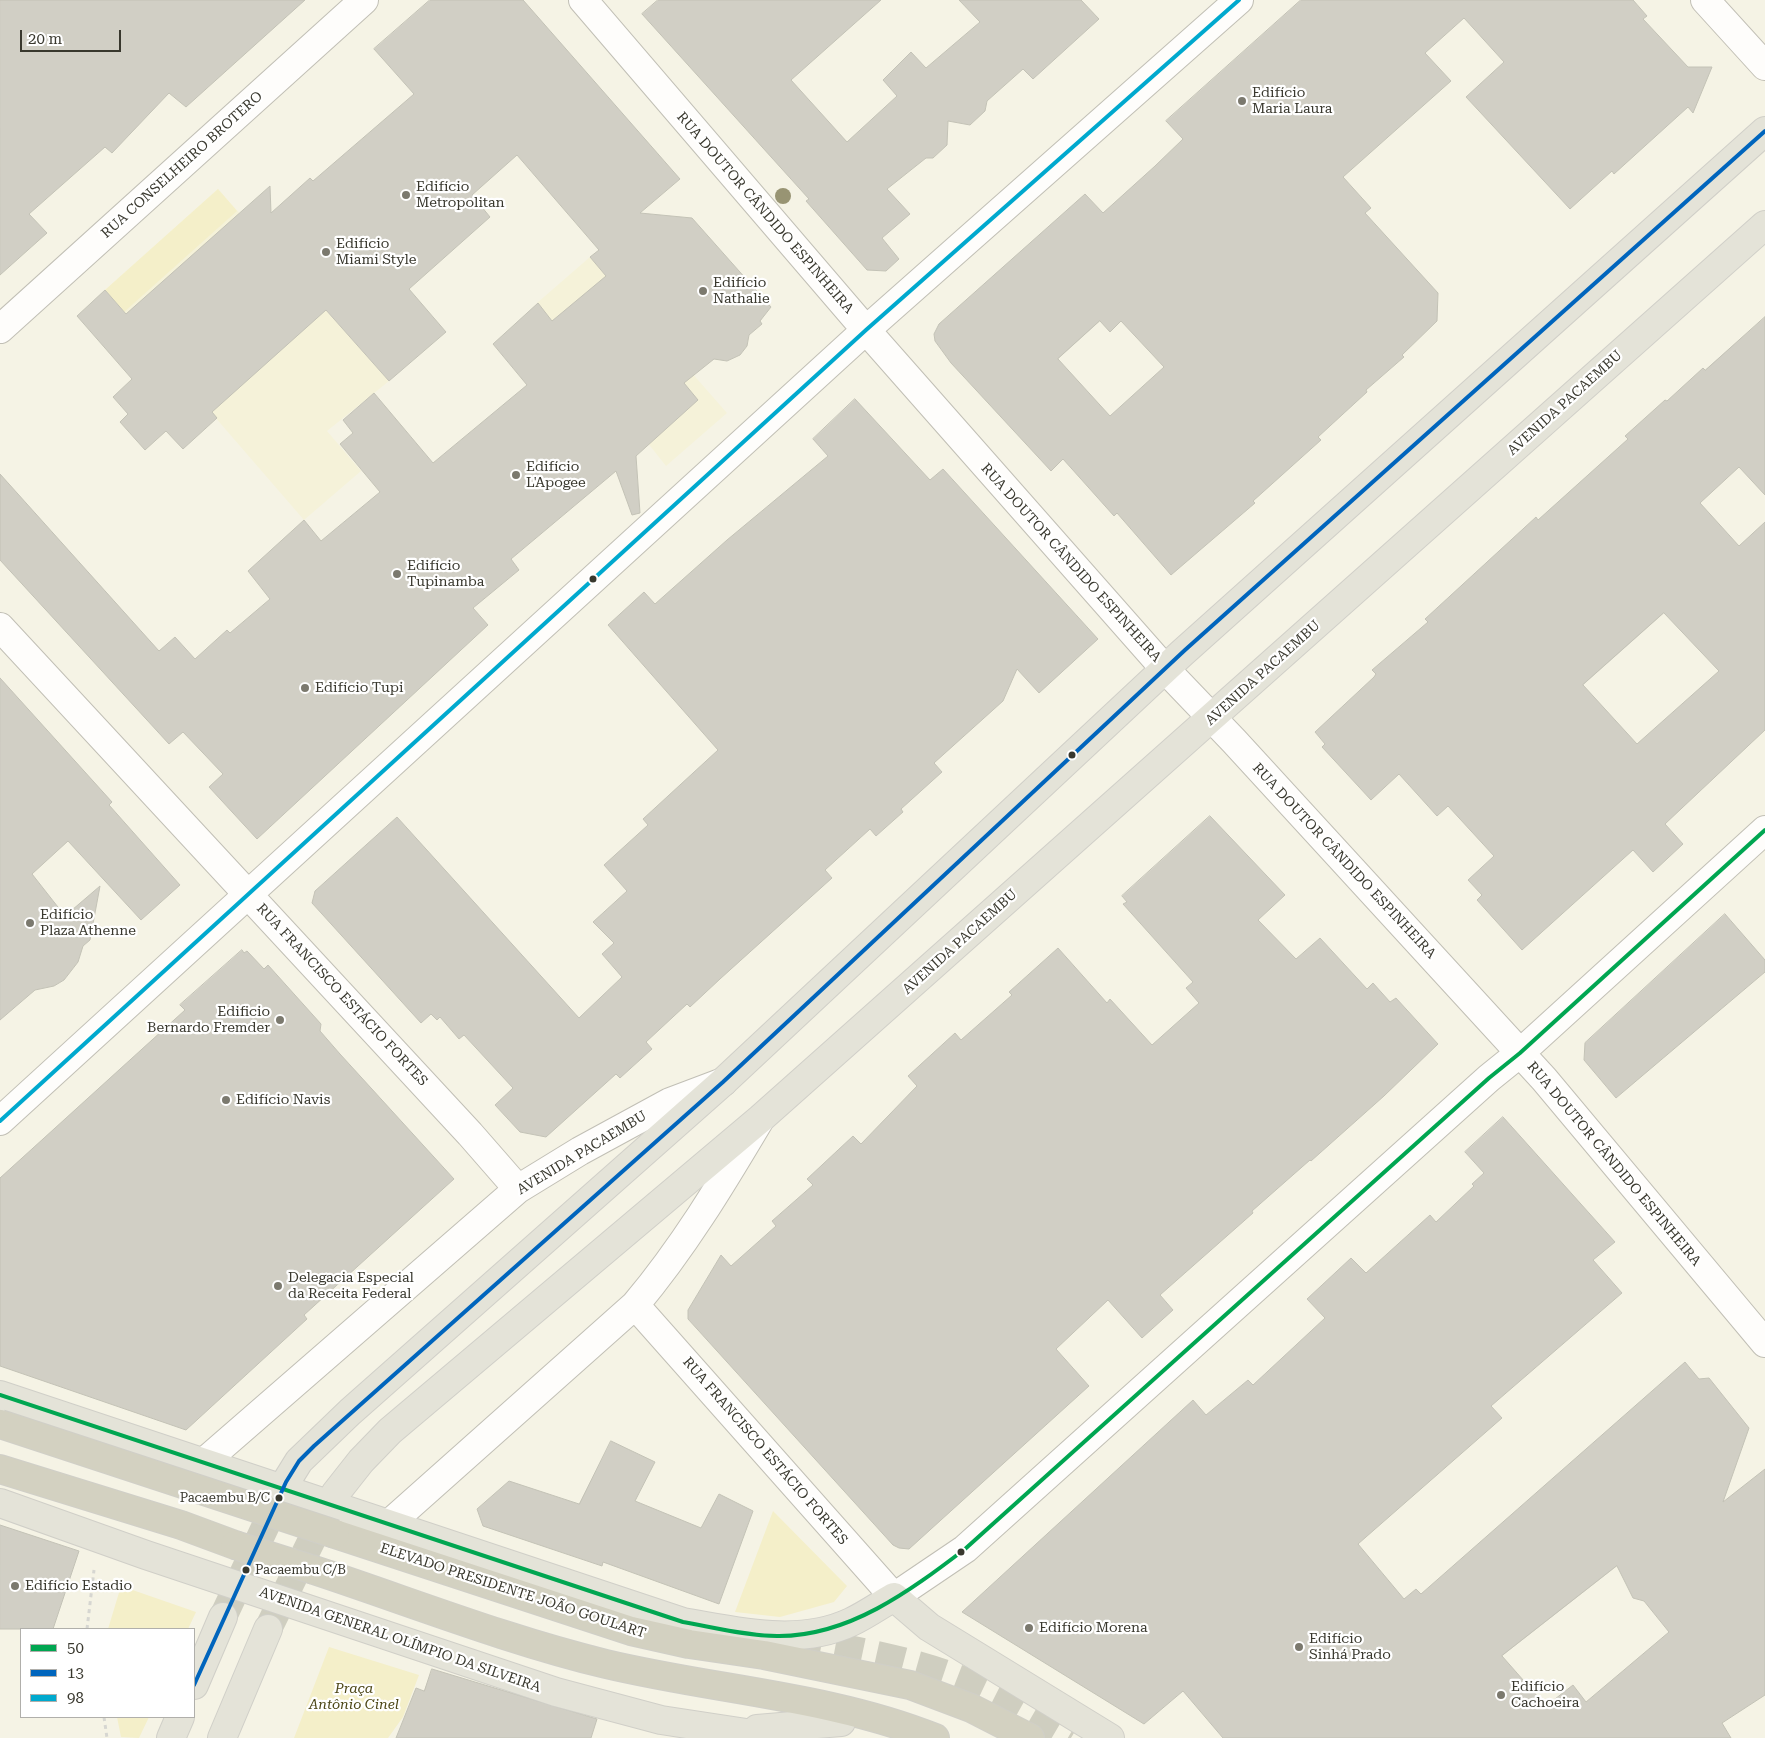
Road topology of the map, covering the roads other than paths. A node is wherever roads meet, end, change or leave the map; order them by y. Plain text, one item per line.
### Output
1 (364, 0) edge
2 (583, 0) edge
3 (1239, 0) edge
4 (1705, 0) edge
5 (1765, 66) edge
6 (1765, 131) edge
7 (1765, 225) edge
8 (0, 329) edge
9 (866, 330) junction
10 (0, 627) edge
11 (1165, 669) junction
12 (1211, 718) junction
13 (1765, 830) edge
14 (249, 895) junction
15 (1520, 1053) junction
16 (723, 1082) junction
17 (760, 1119) junction
18 (0, 1121) edge
19 (518, 1189) junction
20 (635, 1305) junction
21 (1765, 1343) edge
22 (0, 1395) edge
23 (0, 1424) edge
24 (204, 1462) junction
25 (0, 1469) edge
26 (286, 1482) tunnel mouth
27 (335, 1494) tunnel mouth
28 (0, 1503) edge
29 (389, 1524) junction
30 (894, 1597) junction
31 (223, 1617) tunnel mouth
32 (268, 1629) tunnel mouth
33 (195, 1683) edge
34 (180, 1718) edge
35 (841, 1722) dead end
36 (715, 1732) edge
37 (171, 1738) edge
38 (222, 1738) edge
39 (779, 1738) edge
40 (935, 1738) edge
41 (1030, 1738) edge
42 (1110, 1738) edge

1 - 8 street, RUA CONSELHEIRO BROTERO
2 - 9 street, RUA DOUTOR CÂNDIDO ESPINHEIRA
3 - 9 street
4 - 5 street
6 - 11 main road, AVENIDA PACAEMBU
7 - 12 main road, AVENIDA PACAEMBU
9 - 11 street, RUA DOUTOR CÂNDIDO ESPINHEIRA
9 - 14 street
10 - 14 street, RUA FRANCISCO ESTÁCIO FORTES
11 - 12 street, RUA DOUTOR CÂNDIDO ESPINHEIRA
11 - 16 main road, AVENIDA PACAEMBU
12 - 15 street, RUA DOUTOR CÂNDIDO ESPINHEIRA
12 - 17 main road, AVENIDA PACAEMBU
13 - 15 street
14 - 18 street
14 - 19 street, RUA FRANCISCO ESTÁCIO FORTES
15 - 21 street, RUA DOUTOR CÂNDIDO ESPINHEIRA
15 - 30 street
16 - 19 street, AVENIDA PACAEMBU
16 - 26 main road, AVENIDA PACAEMBU
17 - 20 street, AVENIDA PACAEMBU
17 - 27 main road, AVENIDA PACAEMBU
19 - 24 street, AVENIDA PACAEMBU
20 - 29 street, AVENIDA PACAEMBU
20 - 30 street, RUA FRANCISCO ESTÁCIO FORTES
22 - 24 main road
23 - 41 highway, ELEVADO PRESIDENTE JOÃO GOULART, bridge
24 - 29 main road
25 - 40 highway, bridge
28 - 36 main road, AVENIDA GENERAL OLÍMPIO DA SILVEIRA
29 - 30 main road
30 - 42 main road
31 - 33 main road
32 - 38 main road
34 - 37 main road
35 - 36 main road
36 - 39 main road, AVENIDA GENERAL OLÍMPIO DA SILVEIRA

